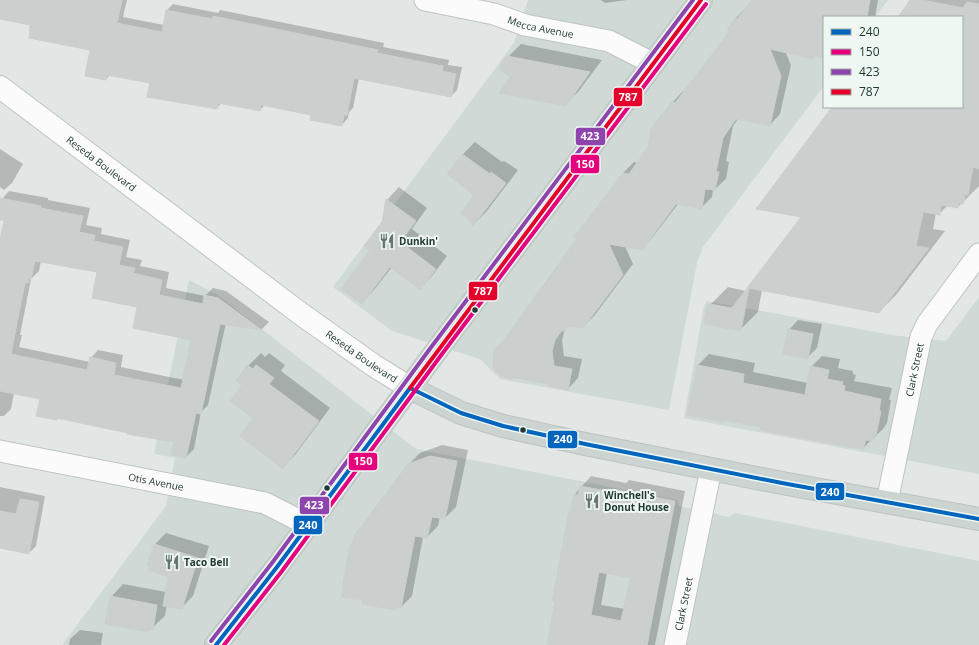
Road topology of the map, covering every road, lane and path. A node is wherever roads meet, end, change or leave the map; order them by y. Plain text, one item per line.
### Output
1 (425, 0) edge
2 (700, 0) edge
3 (652, 63) junction
4 (0, 87) edge
5 (979, 254) edge
6 (410, 388) junction
7 (0, 452) edge
8 (711, 469) junction
9 (887, 502) junction
10 (979, 519) edge
11 (308, 524) junction
12 (216, 645) edge
13 (676, 645) edge

1 - 3 street, Mecca Avenue
2 - 3 main road
3 - 6 main road
4 - 6 main road, Reseda Boulevard
5 - 9 street, Clark Street
6 - 8 main road, Reseda Boulevard
6 - 11 main road
7 - 11 street, Otis Avenue
8 - 9 main road, Reseda Boulevard
8 - 13 street, Clark Street
9 - 10 main road, Reseda Boulevard
11 - 12 main road

